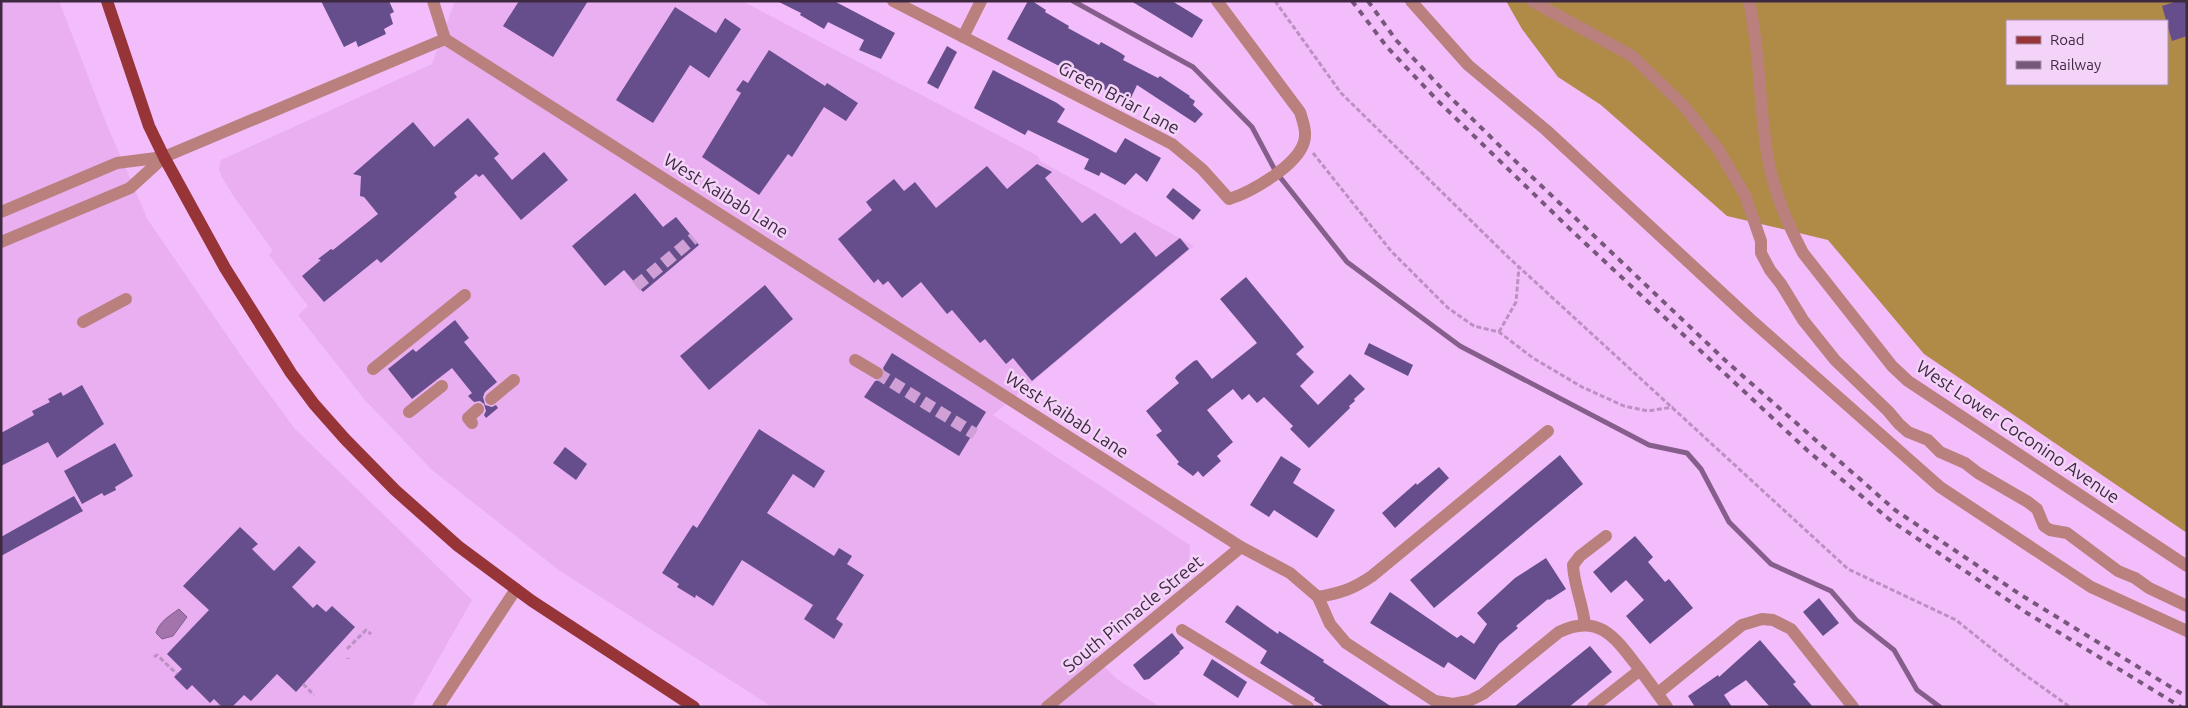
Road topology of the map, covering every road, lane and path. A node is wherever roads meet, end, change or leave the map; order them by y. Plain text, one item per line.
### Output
1 (106, 1) edge
2 (433, 1) edge
3 (894, 1) edge
4 (981, 1) edge
5 (1217, 1) edge
6 (1275, 1) edge
7 (1411, 1) edge
8 (1532, 1) edge
9 (1749, 1) edge
10 (963, 37) junction
11 (445, 39) junction
12 (1304, 141) junction
13 (164, 157) junction
14 (1, 212) edge
15 (1, 242) edge
16 (1519, 266) junction
17 (465, 295) dead end
18 (126, 299) dead end
19 (84, 322) dead end
20 (1499, 332) junction
21 (855, 360) dead end
22 (373, 369) dead end
23 (877, 373) tunnel mouth
24 (514, 380) dead end
25 (442, 386) dead end
26 (491, 399) dead end
27 (1674, 407) junction
28 (478, 409) dead end
29 (409, 412) dead end
30 (472, 423) dead end
31 (1548, 431) dead end
32 (1606, 536) dead end
33 (1241, 547) junction
34 (2187, 566) edge
35 (516, 589) junction
36 (1318, 596) junction
37 (2187, 606) edge
38 (1585, 625) junction
39 (1182, 630) dead end
40 (2187, 631) edge
41 (371, 634) dead end
42 (347, 649) dead end
43 (154, 657) dead end
44 (1640, 670) junction
45 (177, 674) dead end
46 (303, 684) dead end
47 (1658, 693) junction
48 (314, 696) dead end
49 (438, 707) edge
50 (694, 707) edge
51 (1047, 707) edge
52 (1308, 707) edge
53 (1593, 707) edge
54 (1666, 707) edge
55 (1854, 707) edge
56 (2070, 707) edge

1 - 13 main road
2 - 11 street
3 - 10 street, Green Briar Lane
4 - 10 street
5 - 12 street
6 - 16 path
7 - 40 street
8 - 37 street
9 - 34 street, West Lower Coconino Avenue
10 - 12 street, Green Briar Lane
11 - 13 street
11 - 33 street, West Kaibab Lane
12 - 20 path
13 - 14 street
13 - 15 street
13 - 35 main road
16 - 20 path
16 - 27 path
17 - 22 street
18 - 19 street
20 - 27 path
21 - 23 street
24 - 26 street
25 - 29 street
27 - 56 path
28 - 30 street
31 - 36 street
32 - 38 street
33 - 36 street, West Kaibab Lane
33 - 51 street, South Pinnacle Street
35 - 49 street
35 - 50 main road
36 - 38 street, West Kaibab Lane
38 - 44 street
39 - 52 street
41 - 42 path
43 - 45 path
44 - 47 street
44 - 53 street
46 - 48 path
47 - 54 street
47 - 55 street

